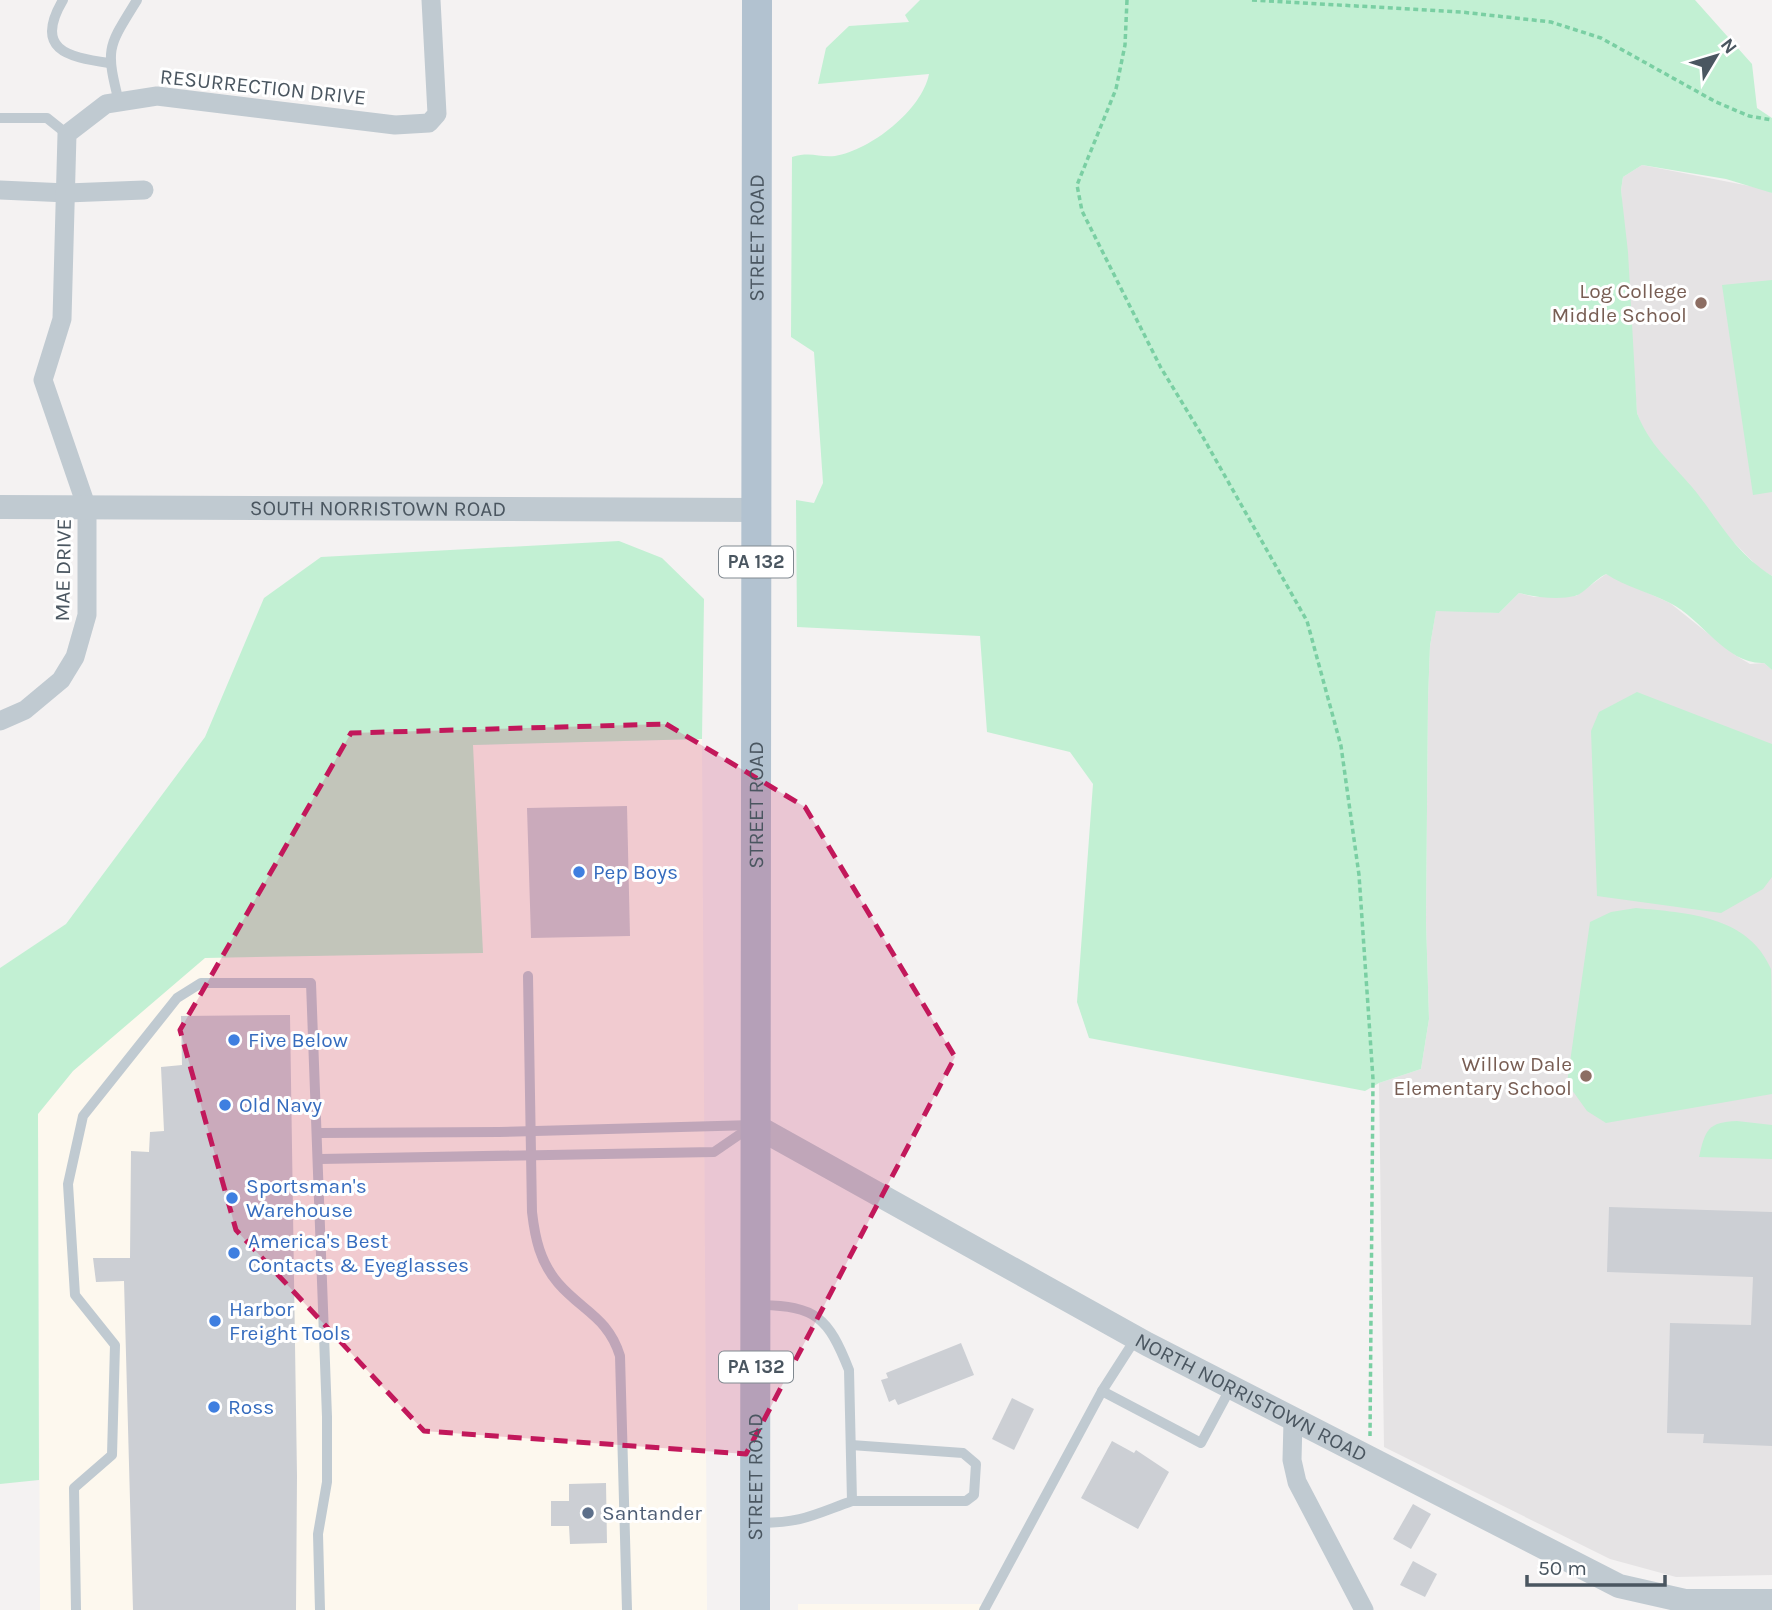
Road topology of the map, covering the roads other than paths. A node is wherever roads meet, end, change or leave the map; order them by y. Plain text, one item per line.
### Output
1 (63, 0) edge
2 (137, 0) edge
3 (431, 0) edge
4 (757, 0) edge
5 (109, 63) junction
6 (119, 102) junction
7 (0, 118) edge
8 (67, 134) junction
9 (0, 190) edge
10 (144, 190) dead end
11 (68, 193) junction
12 (0, 508) edge
13 (87, 508) junction
14 (757, 510) junction
15 (0, 721) edge
16 (528, 976) dead end
17 (754, 1125) junction
18 (532, 1131) junction
19 (318, 1133) junction
20 (532, 1155) junction
21 (320, 1159) junction
22 (756, 1305) junction
23 (1137, 1338) junction
24 (1231, 1388) junction
25 (1102, 1391) junction
26 (1293, 1421) junction
27 (851, 1445) junction
28 (852, 1501) junction
29 (756, 1523) junction
30 (1772, 1601) edge
31 (76, 1610) edge
32 (320, 1610) edge
33 (627, 1610) edge
34 (755, 1610) edge
35 (984, 1610) edge
36 (1364, 1610) edge

1 - 5 lane
2 - 5 lane
3 - 6 street, RESURRECTION DRIVE
4 - 14 main road, STREET ROAD / PA 132
5 - 6 lane
6 - 8 street, RESURRECTION DRIVE
7 - 8 lane
8 - 11 street
9 - 11 street
10 - 11 street
11 - 13 street
12 - 13 street, SOUTH NORRISTOWN ROAD
13 - 14 street, SOUTH NORRISTOWN ROAD
13 - 15 street, MAE DRIVE
14 - 17 main road, STREET ROAD / PA 132
16 - 18 lane
17 - 18 lane
17 - 20 lane
17 - 22 main road, STREET ROAD / PA 132
17 - 23 street, NORTH NORRISTOWN ROAD
18 - 19 lane
18 - 20 lane
19 - 21 lane
19 - 31 lane
20 - 21 lane
20 - 33 lane
21 - 32 lane
22 - 27 lane
22 - 29 main road, STREET ROAD / PA 132
23 - 24 street, NORTH NORRISTOWN ROAD
23 - 25 lane
24 - 25 lane
24 - 26 street, NORTH NORRISTOWN ROAD
25 - 35 lane
26 - 30 street, NORTH NORRISTOWN ROAD
26 - 36 street
27 - 28 lane
27 - 28 lane
28 - 29 lane
29 - 34 main road, STREET ROAD / PA 132

